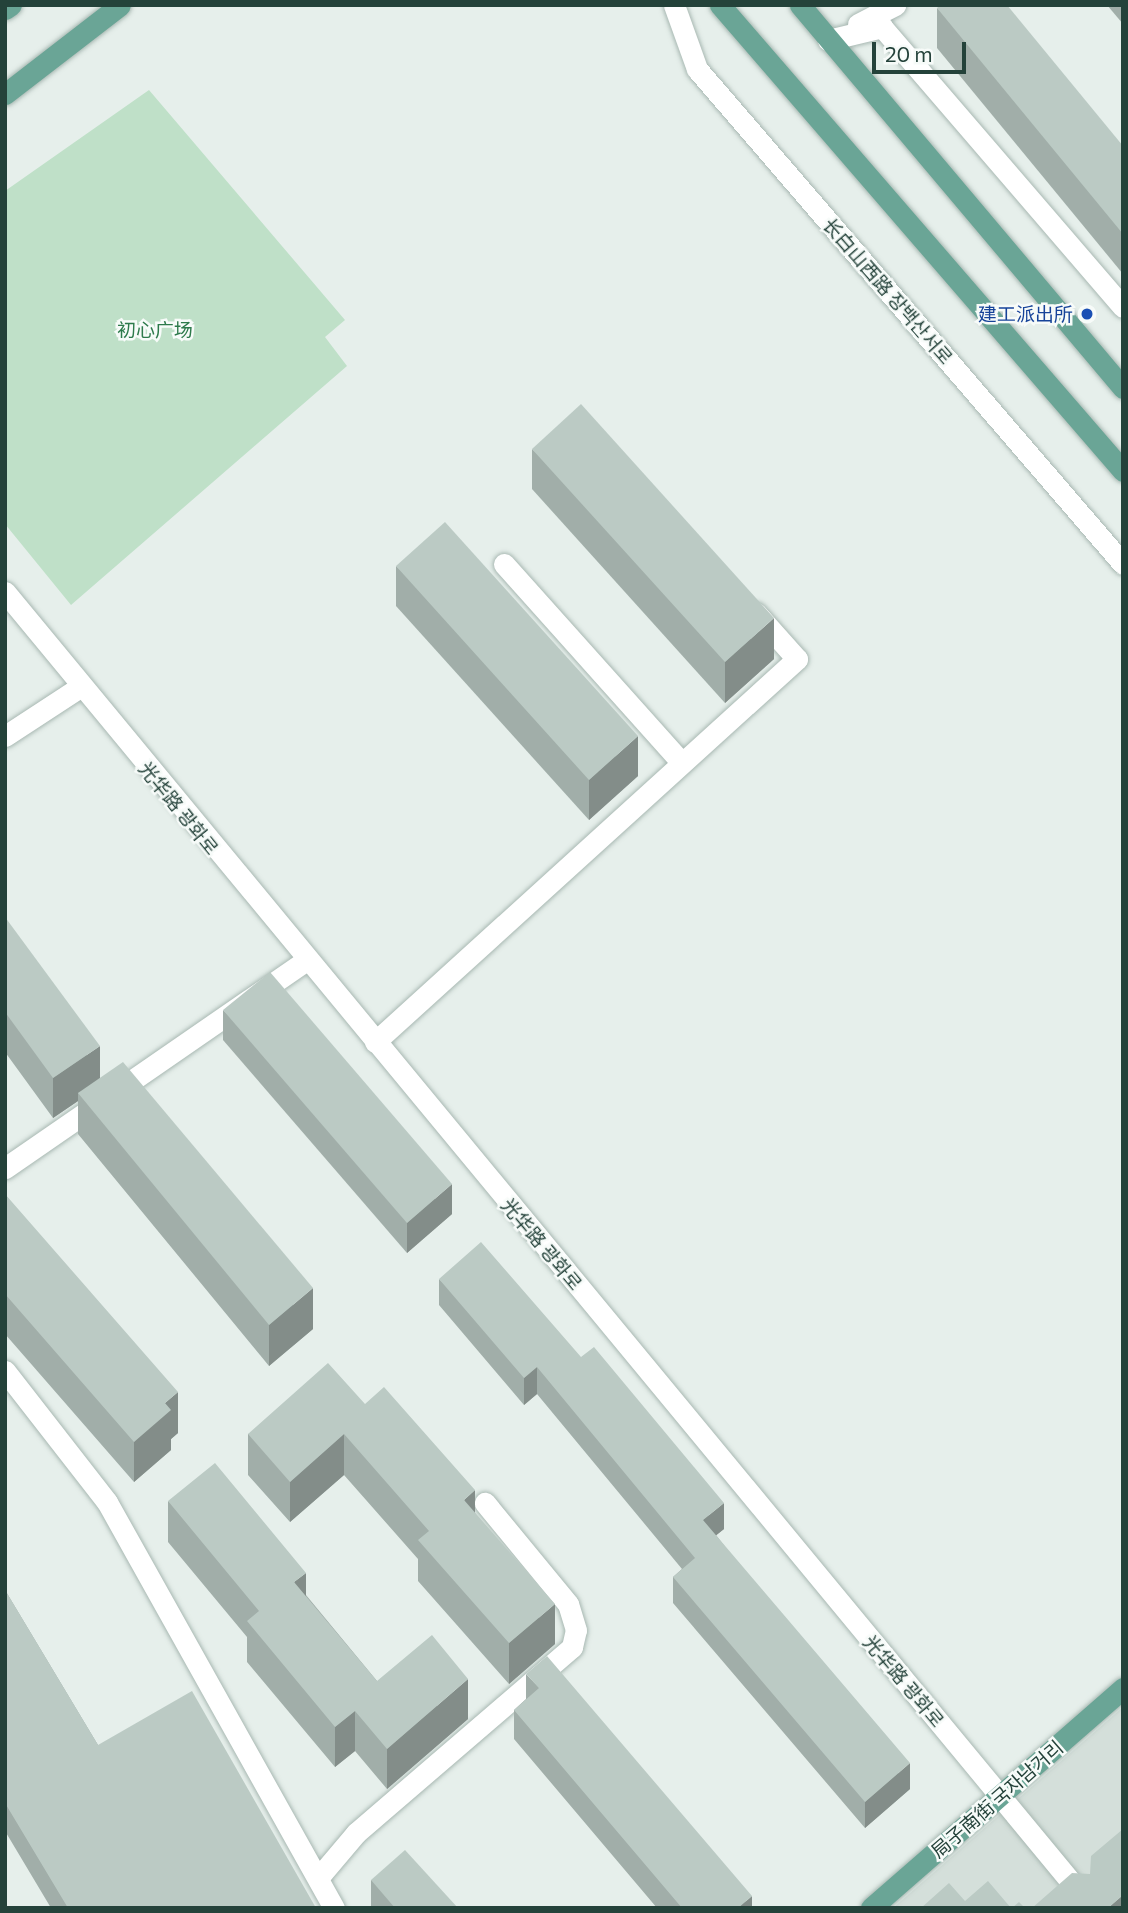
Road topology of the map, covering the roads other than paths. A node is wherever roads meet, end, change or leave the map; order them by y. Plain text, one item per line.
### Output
1 (10, 5) edge
2 (120, 5) edge
3 (674, 5) edge
4 (720, 5) edge
5 (800, 5) edge
6 (895, 5) edge
7 (5, 9) edge
8 (828, 40) junction
9 (5, 94) edge
10 (1123, 307) edge
11 (1123, 388) edge
12 (1123, 471) edge
13 (504, 564) dead end
14 (1123, 564) edge
15 (5, 592) edge
16 (743, 599) edge
17 (80, 687) junction
18 (5, 736) edge
19 (681, 762) junction
20 (305, 961) junction
21 (375, 1042) junction
22 (5, 1168) edge
23 (5, 1371) edge
24 (485, 1503) dead end
25 (1123, 1688) edge
26 (1000, 1798) junction
27 (318, 1878) junction
28 (1081, 1894) edge
29 (334, 1908) edge
30 (871, 1908) edge

1 - 7 main road
2 - 9 main road
3 - 14 street, 长白山西路 장백산서로
4 - 12 main road
5 - 8 main road
6 - 8 street
8 - 10 street
8 - 11 main road
13 - 19 street
15 - 17 street, 光华路 광화로
16 - 19 street
17 - 18 street
17 - 20 street, 光华路 광화로
19 - 21 street
20 - 21 street, 光华路 광화로
20 - 22 street
21 - 26 street, 光华路 광화로
23 - 27 street
24 - 27 street
25 - 26 main road, 局子南街 국자남거리
26 - 28 street, 光华路 광화로
26 - 30 main road, 局子南街 국자남거리
27 - 29 street

